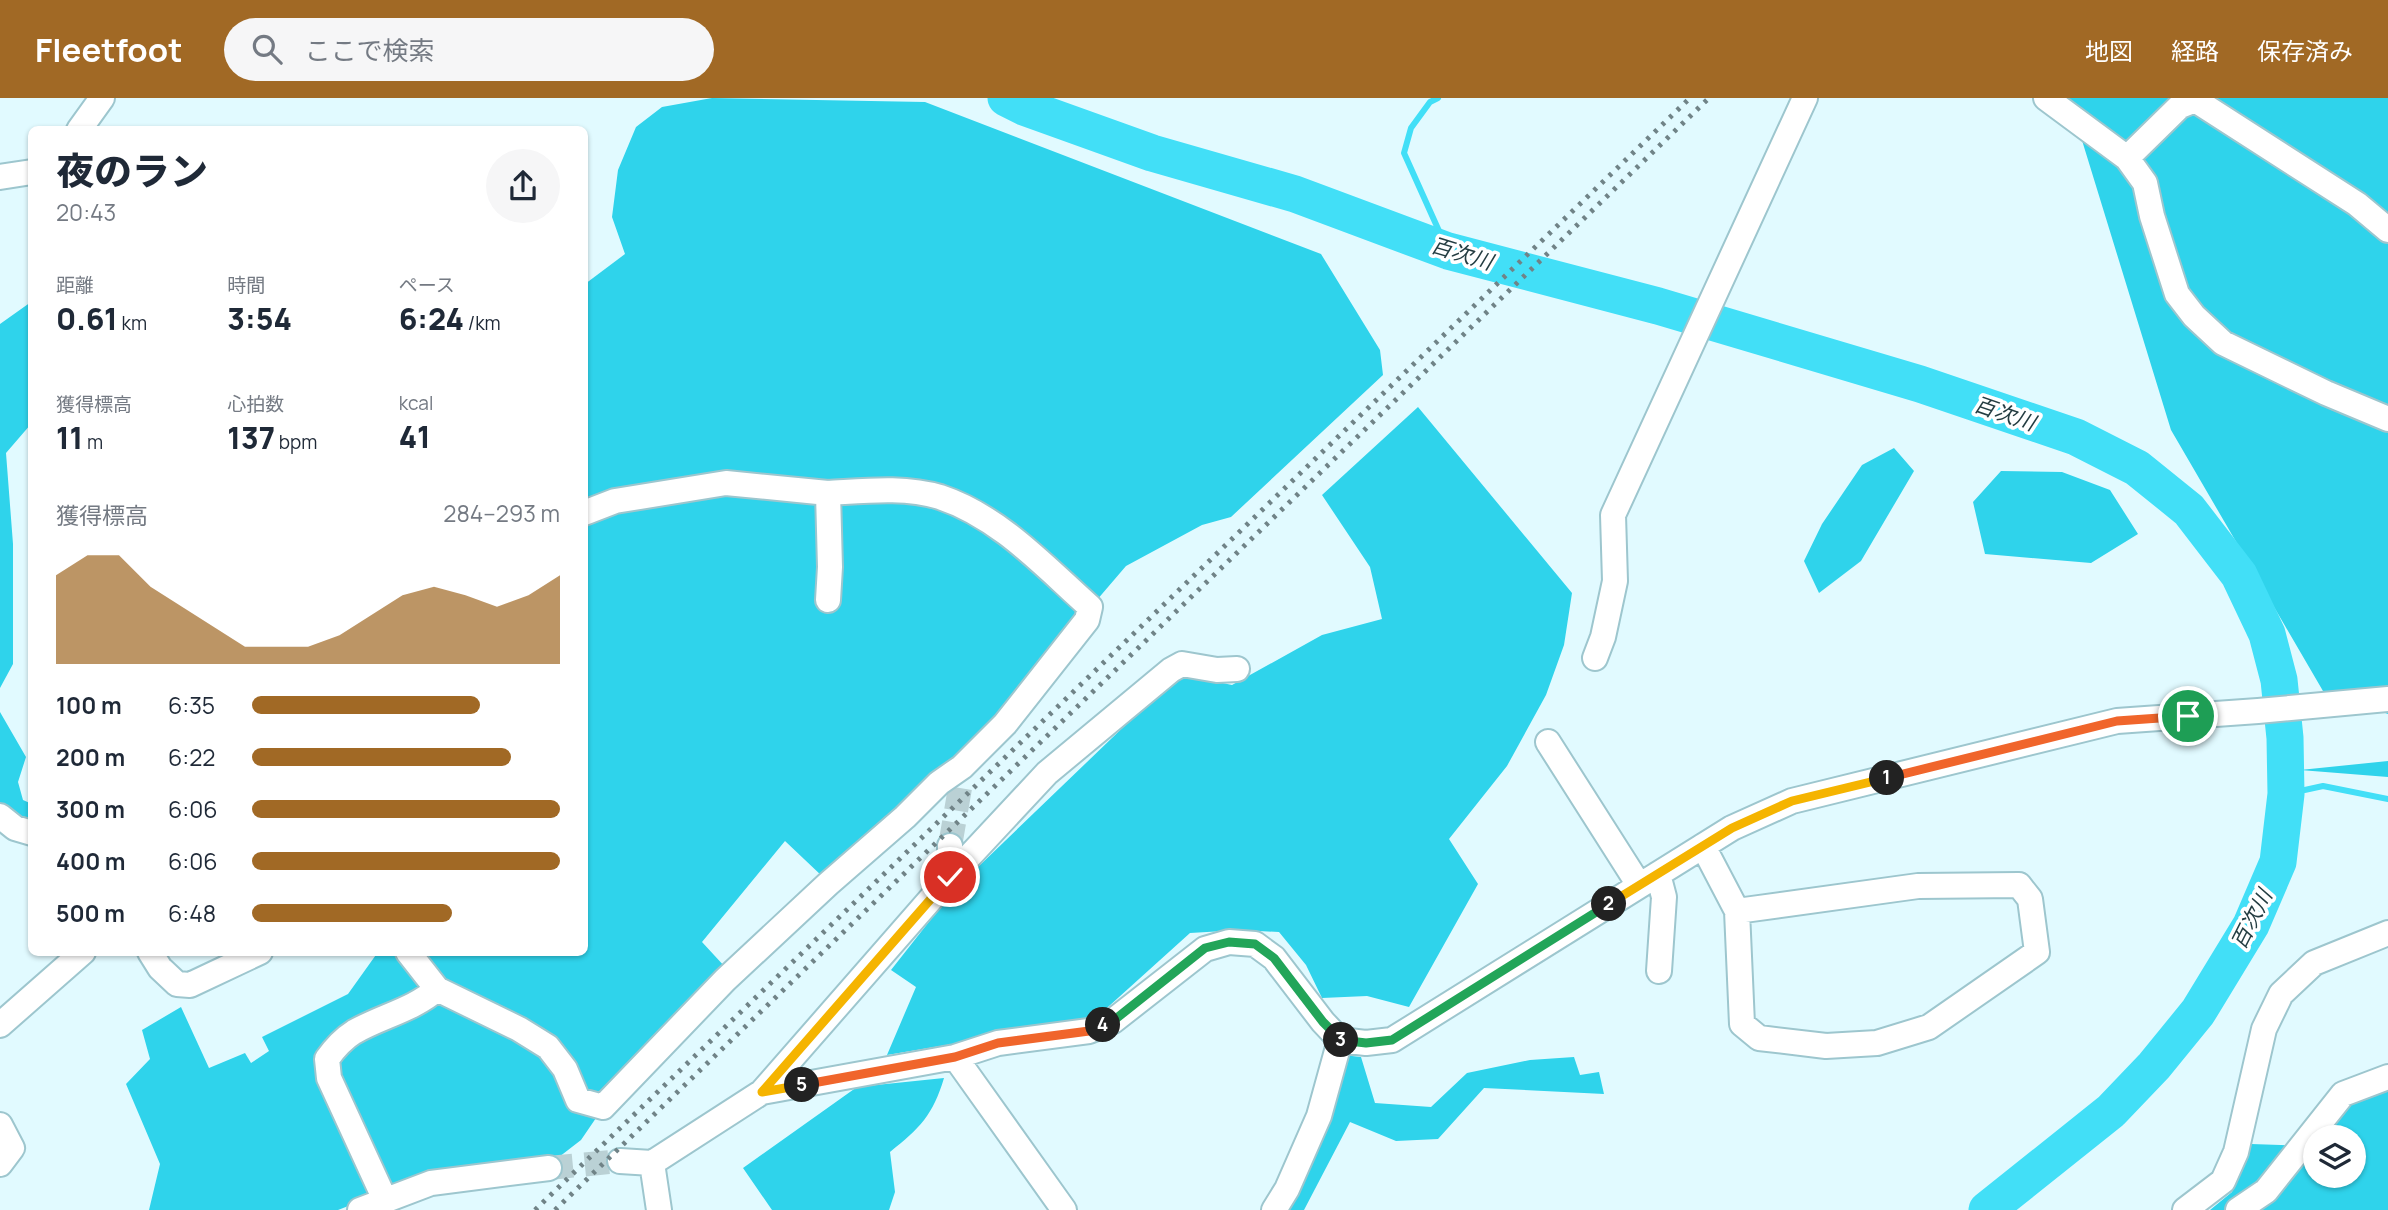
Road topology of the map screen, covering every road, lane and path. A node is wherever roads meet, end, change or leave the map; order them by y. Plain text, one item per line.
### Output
1 (102, 98) edge
2 (1805, 98) edge
3 (2046, 98) edge
4 (82, 126) edge
5 (2127, 158) junction
6 (28, 173) edge
7 (0, 177) edge
8 (2388, 230) edge
9 (2388, 419) edge
10 (828, 493) junction
11 (588, 511) edge
12 (828, 600) dead end
13 (1595, 658) dead end
14 (1237, 669) dead end
15 (2388, 699) edge
16 (1548, 742) dead end
17 (0, 816) edge
18 (28, 832) edge
19 (950, 846) tunnel mouth
20 (1703, 846) junction
21 (950, 877) junction
22 (1649, 879) junction
23 (1737, 911) junction
24 (2388, 933) edge
25 (78, 956) edge
26 (152, 956) edge
27 (252, 956) edge
28 (411, 956) edge
29 (1659, 971) dead end
30 (438, 989) junction
31 (2, 1019) edge
32 (1340, 1040) junction
33 (955, 1057) junction
34 (2388, 1077) edge
35 (762, 1092) junction
36 (0, 1125) edge
37 (620, 1161) tunnel mouth
38 (652, 1163) junction
39 (0, 1164) edge
40 (549, 1168) tunnel mouth
41 (385, 1200) junction
42 (360, 1210) edge
43 (659, 1210) edge
44 (1065, 1210) edge
45 (1274, 1210) edge
46 (2185, 1210) edge
47 (2238, 1210) edge

1 - 4 street
2 - 13 street
3 - 5 street
5 - 8 street
5 - 9 street
6 - 7 street
10 - 11 street
10 - 12 street
10 - 30 street
14 - 21 street
15 - 20 street
16 - 22 street
17 - 18 street
19 - 21 street
20 - 22 street
20 - 23 street
21 - 35 street
22 - 29 street
22 - 32 street
23 - 23 street
24 - 46 street
25 - 31 street
26 - 27 street
28 - 30 street
30 - 41 street
32 - 33 street
32 - 45 street
33 - 35 street
33 - 44 street
34 - 47 street
35 - 38 street
36 - 39 street
37 - 38 street
38 - 43 street
40 - 41 street
41 - 42 street

